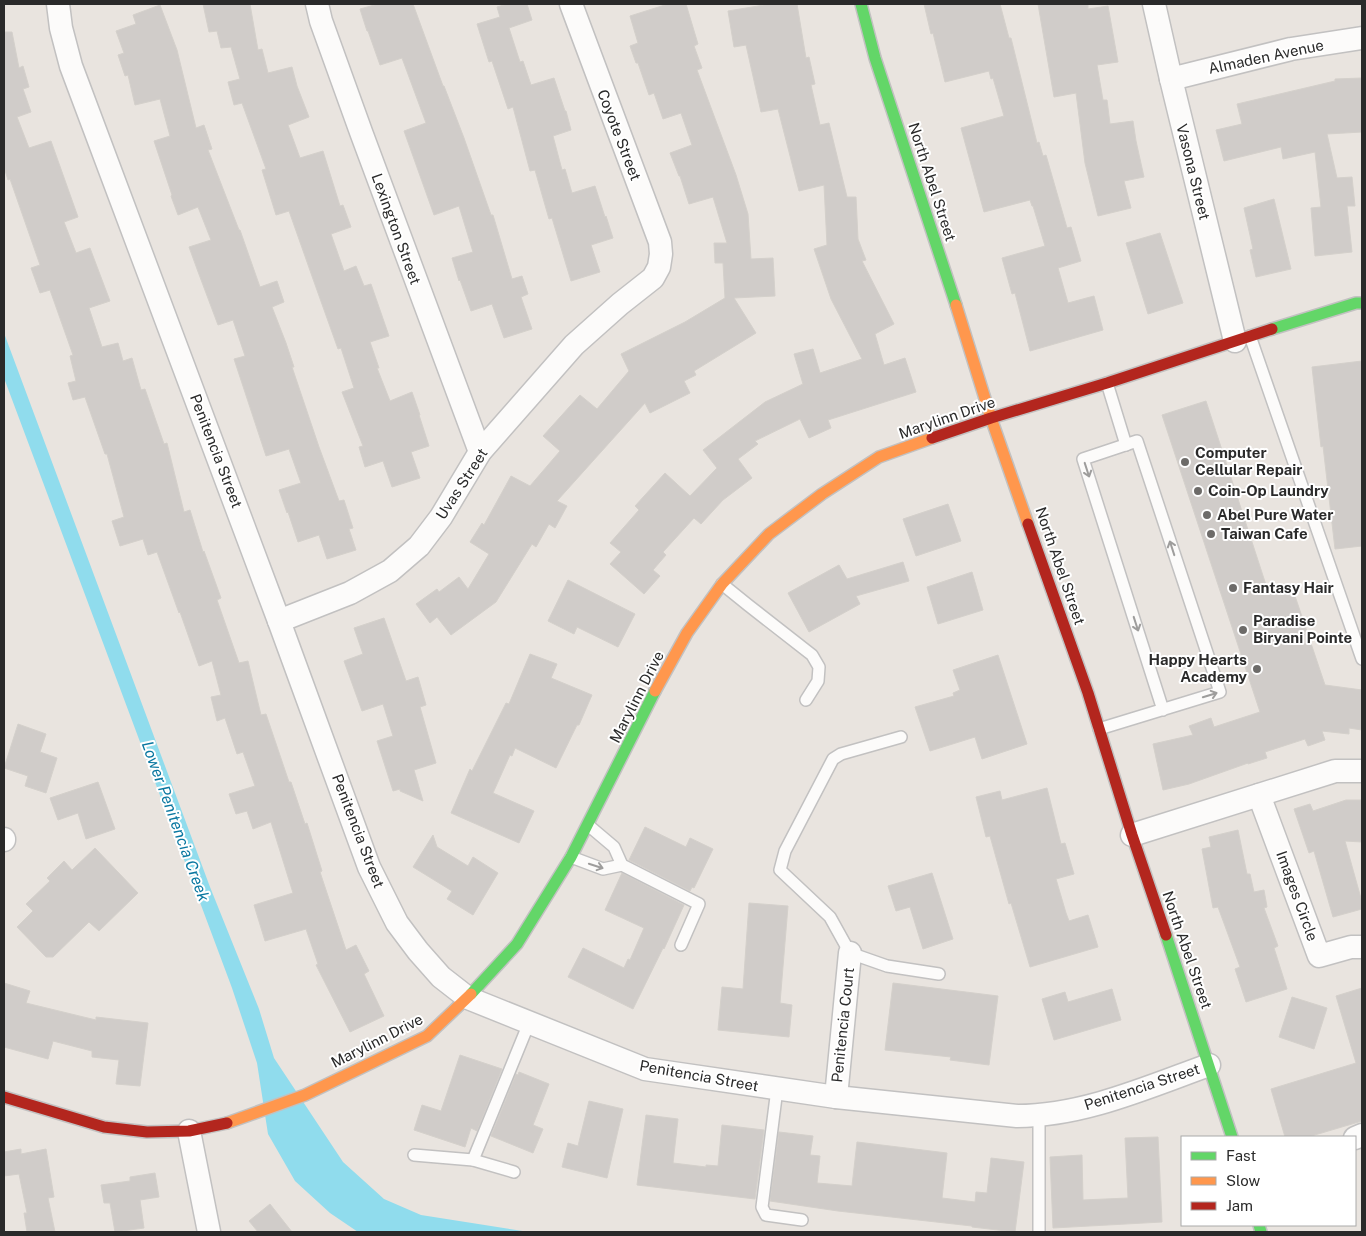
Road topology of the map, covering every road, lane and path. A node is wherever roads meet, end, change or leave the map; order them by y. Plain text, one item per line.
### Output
1 (58, 4) edge
2 (317, 4) edge
3 (571, 4) edge
4 (861, 4) edge
5 (1154, 4) edge
6 (1362, 38) edge
7 (1171, 79) junction
8 (659, 267) joint
9 (1362, 303) edge
10 (1242, 338) junction
11 (1107, 383) junction
12 (991, 418) junction
13 (1126, 445) junction
14 (480, 452) junction
15 (722, 584) junction
16 (279, 620) junction
17 (1362, 659) edge
18 (806, 700) dead end
19 (1163, 710) junction
20 (1099, 729) junction
21 (901, 737) dead end
22 (1362, 771) edge
23 (1259, 795) junction
24 (588, 825) junction
25 (1132, 835) junction
26 (571, 857) junction
27 (622, 865) junction
28 (681, 946) dead end
29 (1362, 947) edge
30 (850, 953) junction
31 (939, 974) dead end
32 (468, 998) junction
33 (529, 1023) junction
34 (1209, 1064) junction
35 (777, 1089) junction
36 (4, 1097) edge
37 (836, 1097) junction
38 (1039, 1116) junction
39 (189, 1131) junction
40 (1232, 1136) edge
41 (414, 1155) dead end
42 (474, 1160) junction
43 (514, 1172) dead end
44 (802, 1220) dead end
45 (209, 1232) edge
46 (1039, 1232) edge

1 - 16 street, Penitencia Street
2 - 14 street, Lexington Street
3 - 8 street, Coyote Street
4 - 12 main road, North Abel Street
5 - 7 street, Vasona Street
6 - 7 street, Almaden Avenue
7 - 10 street, Vasona Street
8 - 14 street, Uvas Street
9 - 10 main road, Marylinn Drive
10 - 11 main road, Marylinn Drive
10 - 17 lane
11 - 12 main road, Marylinn Drive
11 - 13 lane
12 - 15 main road, Marylinn Drive
12 - 20 main road, North Abel Street
13 -> 19 lane
19 -> 13 lane
14 - 16 street, Uvas Street
15 - 18 lane
15 - 24 main road, Marylinn Drive
16 - 32 street, Penitencia Street
19 - 20 lane
20 - 25 main road, North Abel Street
21 - 30 lane
22 - 23 street
23 - 25 street
23 - 29 street, Images Circle
24 - 26 main road, Marylinn Drive
24 - 27 lane
25 - 34 main road, North Abel Street
26 -> 27 lane
26 - 32 main road, Marylinn Drive
27 - 28 lane
30 - 31 lane
30 - 37 street, Penitencia Court
32 - 33 street, Penitencia Street
32 - 39 main road, Marylinn Drive
33 - 35 street, Penitencia Street
33 - 42 lane
34 - 38 street, Penitencia Street
34 - 40 main road, North Abel Street
35 - 37 street, Penitencia Street
35 - 44 lane
36 - 39 main road, Marylinn Drive
37 - 38 street, Penitencia Street
38 - 46 lane
39 - 45 street
41 - 42 lane
42 - 43 lane

